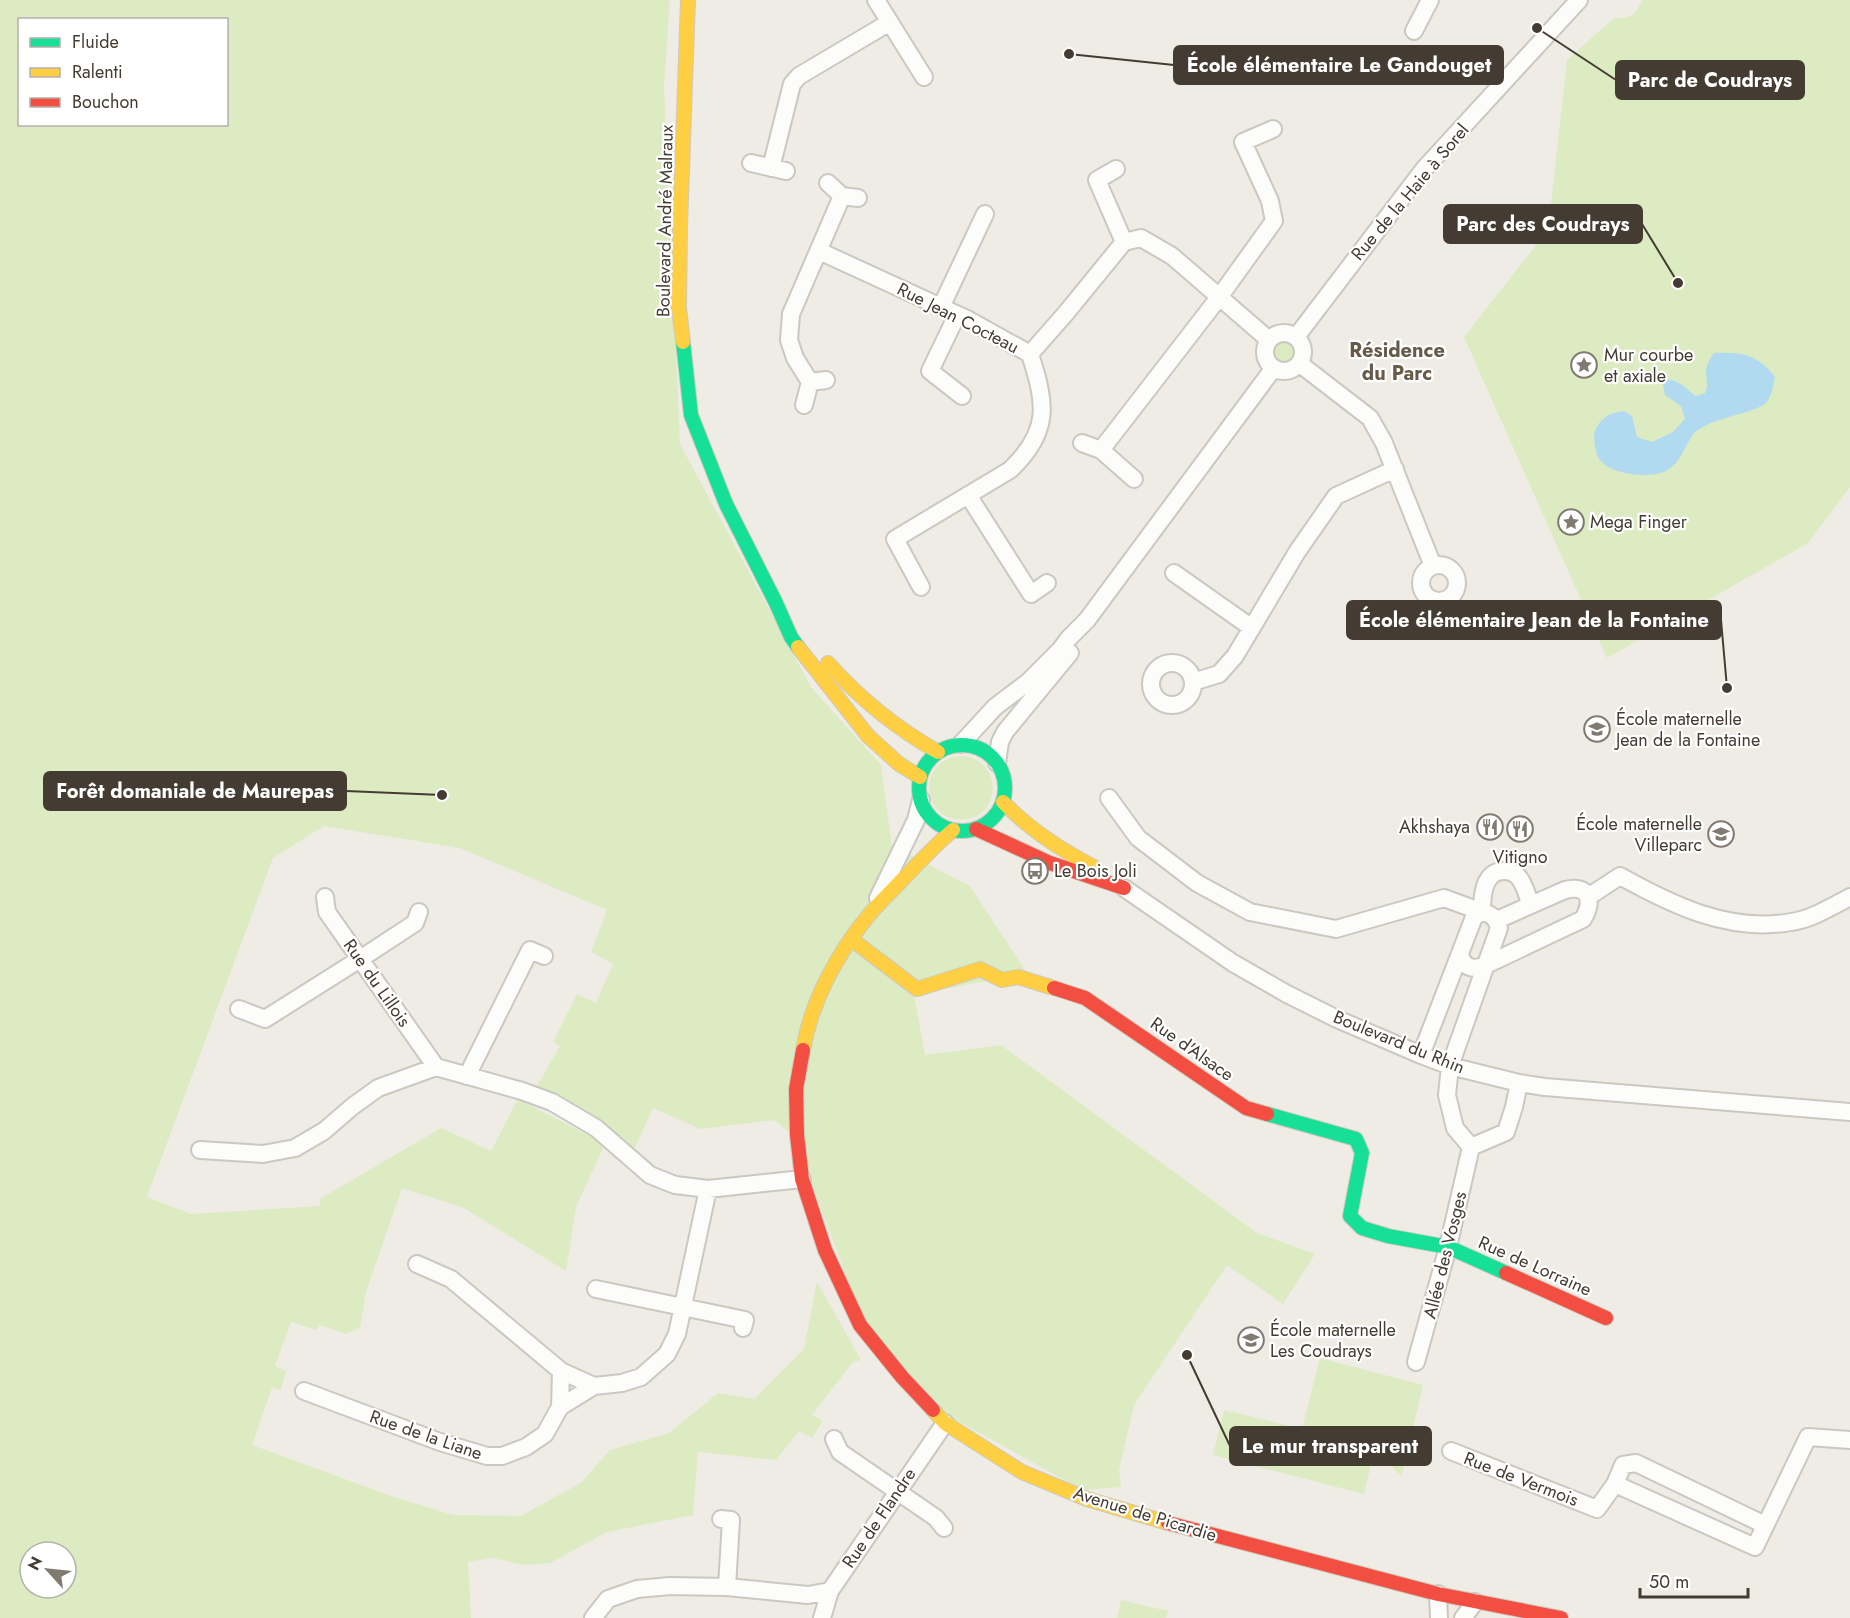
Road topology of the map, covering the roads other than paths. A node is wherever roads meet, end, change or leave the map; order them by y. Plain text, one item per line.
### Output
1 (688, 0) edge
2 (876, 0) edge
3 (1430, 0) edge
4 (1580, 0) edge
5 (890, 22) junction
6 (1414, 31) dead end
7 (924, 78) dead end
8 (1273, 129) dead end
9 (752, 163) dead end
10 (1116, 170) dead end
11 (828, 183) dead end
12 (985, 214) dead end
13 (1124, 242) junction
14 (819, 251) junction
15 (1220, 296) junction
16 (941, 307) junction
17 (957, 315) junction
18 (1296, 337) junction
19 (1269, 340) junction
20 (1030, 354) junction
21 (1300, 364) junction
22 (1273, 369) junction
23 (962, 396) dead end
24 (804, 405) dead end
25 (1082, 443) dead end
26 (1101, 450) junction
27 (1395, 469) junction
28 (1134, 479) dead end
29 (968, 495) junction
30 (1433, 566) dead end
31 (1174, 573) dead end
32 (1047, 583) dead end
33 (921, 587) dead end
34 (776, 603) junction
35 (1087, 620) junction
36 (1252, 628) junction
37 (1193, 682) dead end
38 (961, 744) junction
39 (938, 752) junction
40 (997, 763) junction
41 (920, 777) junction
42 (1108, 798) dead end
43 (921, 800) junction
44 (1003, 802) junction
45 (976, 828) junction
46 (953, 830) junction
47 (1124, 888) junction
48 (325, 897) dead end
49 (1588, 897) junction
50 (1850, 897) edge
51 (1530, 905) junction
52 (419, 912) dead end
53 (1482, 912) junction
54 (869, 915) junction
55 (1497, 920) junction
56 (851, 939) junction
57 (543, 956) dead end
58 (1460, 956) junction
59 (360, 959) junction
60 (1486, 965) junction
61 (239, 1009) dead end
62 (1421, 1055) junction
63 (1450, 1066) junction
64 (436, 1067) junction
65 (467, 1076) junction
66 (1519, 1083) junction
67 (1850, 1112) edge
68 (1471, 1148) junction
69 (200, 1150) dead end
70 (802, 1179) junction
71 (708, 1189) junction
72 (1449, 1247) junction
73 (417, 1264) dead end
74 (596, 1289) dead end
75 (683, 1307) junction
76 (1606, 1318) dead end
77 (743, 1328) dead end
78 (1416, 1362) dead end
79 (561, 1371) junction
80 (594, 1386) junction
81 (304, 1391) dead end
82 (560, 1407) junction
83 (945, 1423) junction
84 (834, 1439) dead end
85 (1850, 1440) edge
86 (1451, 1451) dead end
87 (1615, 1484) junction
88 (897, 1492) junction
89 (721, 1519) dead end
90 (1765, 1525) junction
91 (944, 1528) dead end
92 (728, 1587) junction
93 (830, 1591) junction
94 (1438, 1594) junction
95 (1475, 1602) junction
96 (593, 1618) edge
97 (822, 1618) edge
98 (1439, 1618) edge
99 (1463, 1618) edge
100 (1562, 1618) edge

1 - 34 street, Boulevard André Malraux
2 - 5 street
3 - 6 street
4 - 18 street, Rue de la Haie à Sorel
5 - 7 street
5 - 9 street
8 - 15 street
10 - 13 street
11 - 14 street
12 - 16 street
13 - 15 street
13 - 20 street, Rue Jean Cocteau
14 - 16 street, Rue Jean Cocteau
14 - 24 street
15 - 19 street
15 - 26 street
16 - 17 street, Rue Jean Cocteau
17 - 20 street, Rue Jean Cocteau
17 - 23 street
18 - 19 street
18 - 21 street
19 - 22 street
20 - 29 street
21 - 22 street
21 - 27 street
22 - 35 street
25 - 26 street
26 - 28 street
27 - 30 street
27 - 36 street
29 - 32 street
29 - 33 street
31 - 36 street
34 - 39 street, Boulevard André Malraux
34 - 41 street, Boulevard André Malraux
35 - 38 street
35 - 40 street
36 - 37 street
38 - 39 street
38 - 40 street
39 - 41 street
40 - 44 street
41 - 43 street
42 - 53 street
43 - 46 street
43 - 54 street, Avenue de Picardie
44 - 45 street
44 - 47 street, Boulevard du Rhin
45 - 46 street
45 - 47 street, Boulevard du Rhin
46 - 54 street, Avenue de Picardie
47 - 62 street, Boulevard du Rhin
48 - 59 street, Rue du Lillois
49 - 50 street
49 - 51 street
49 - 60 street
51 - 53 street
51 - 55 street
52 - 59 street
53 - 55 street
53 - 58 street
54 - 56 street, Avenue de Picardie
55 - 60 street
56 - 70 street, Avenue de Picardie
56 - 72 street, Rue d'Alsace
57 - 65 street
58 - 60 street
58 - 62 street
59 - 61 street
59 - 64 street, Rue du Lillois
60 - 63 street
62 - 63 street, Boulevard du Rhin
63 - 66 street, Boulevard du Rhin
63 - 68 street
64 - 65 street
64 - 69 street
65 - 71 street
66 - 67 street, Boulevard du Rhin
66 - 68 street
68 - 72 street, Allée des Vosges
70 - 71 street
70 - 83 street, Avenue de Picardie
71 - 75 street, Rue de la Liane
72 - 76 street, Rue de Lorraine
72 - 78 street, Allée des Vosges
73 - 79 street
74 - 75 street
75 - 77 street
75 - 80 street, Rue de la Liane
79 - 80 street
79 - 82 street
80 - 82 street, Rue de la Liane
81 - 82 street, Rue de la Liane
83 - 88 street, Rue de Flandre
83 - 94 street, Avenue de Picardie
84 - 88 street
85 - 90 street
86 - 87 street, Rue de Vermois
87 - 90 street
87 - 90 street, Rue de Vermois
88 - 91 street
88 - 93 street, Rue de Flandre
89 - 92 street
92 - 93 street
92 - 96 street
93 - 97 street, Rue de Flandre
94 - 95 street, Avenue de Picardie
94 - 98 street
95 - 99 street
95 - 100 street, Avenue de Picardie

